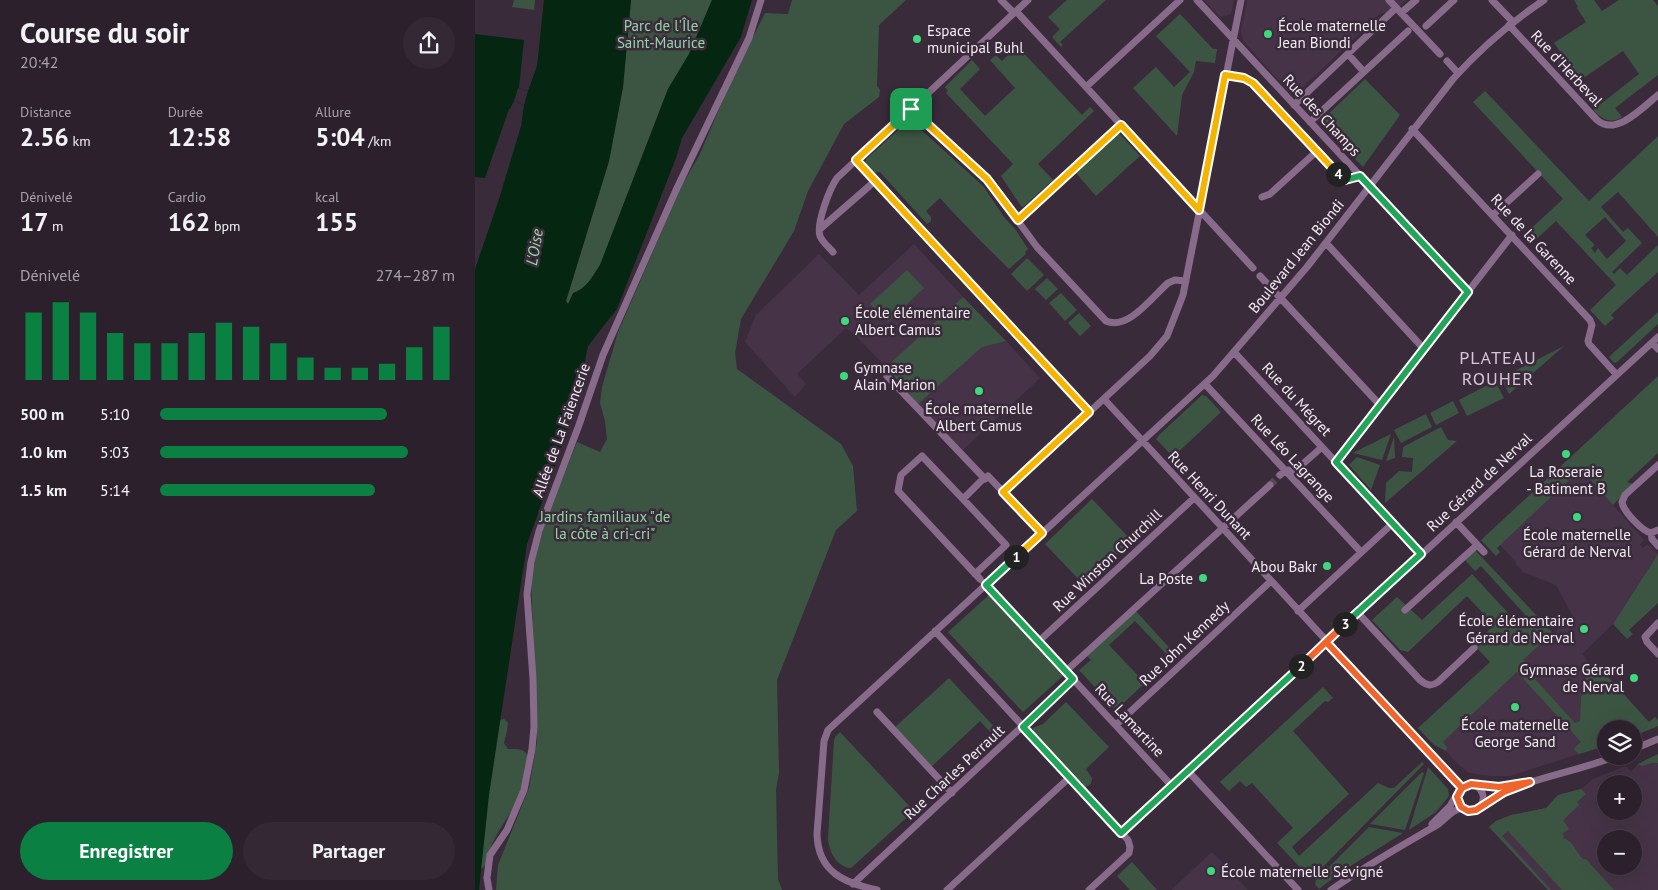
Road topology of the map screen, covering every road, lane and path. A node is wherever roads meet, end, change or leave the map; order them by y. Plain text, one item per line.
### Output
1 (761, 0) edge
2 (1001, 0) edge
3 (1028, 0) edge
4 (1180, 0) edge
5 (1197, 0) edge
6 (1241, 0) edge
7 (1389, 0) edge
8 (1416, 0) edge
9 (1454, 0) edge
10 (1493, 0) edge
11 (1544, 0) edge
12 (1399, 10) junction
13 (1015, 12) junction
14 (1511, 24) junction
15 (1426, 26) dead end
16 (1408, 31) dead end
17 (1232, 38) junction
18 (1348, 54) junction
19 (1440, 54) dead end
20 (1447, 61) dead end
21 (1364, 72) junction
22 (1458, 74) junction
23 (1225, 75) junction
24 (1086, 87) junction
25 (1658, 95) edge
26 (1294, 105) junction
27 (911, 109) junction
28 (1310, 122) junction
29 (1121, 125) junction
30 (1412, 129) junction
31 (1317, 151) junction
32 (856, 160) junction
33 (1538, 174) dead end
34 (1360, 176) junction
35 (875, 181) junction
36 (1369, 186) junction
37 (1262, 197) dead end
38 (1199, 210) junction
39 (1493, 215) junction
40 (1018, 220) junction
41 (819, 229) junction
42 (1512, 236) junction
43 (1326, 243) junction
44 (833, 252) dead end
45 (1253, 268) dead end
46 (1260, 276) dead end
47 (1185, 281) junction
48 (1468, 292) junction
49 (1281, 298) junction
50 (1658, 337) edge
51 (1652, 343) junction
52 (1424, 349) junction
53 (1658, 349) edge
54 (1234, 352) junction
55 (1616, 374) junction
56 (887, 376) dead end
57 (1205, 384) junction
58 (1104, 399) junction
59 (1380, 405) junction
60 (1089, 412) junction
61 (1142, 441) junction
62 (1322, 447) junction
63 (1336, 462) junction
64 (1658, 465) edge
65 (1283, 473) junction
66 (981, 481) dead end
67 (1270, 485) tunnel mouth
68 (1003, 492) junction
69 (1194, 498) junction
70 (963, 499) junction
71 (1456, 522) junction
72 (1393, 523) junction
73 (1222, 528) junction
74 (1655, 532) edge
75 (1042, 533) junction
76 (1477, 545) junction
77 (1658, 546) edge
78 (1361, 552) junction
79 (1484, 552) dead end
80 (1421, 554) junction
81 (981, 580) junction
82 (1271, 581) junction
83 (1405, 610) dead end
84 (1298, 611) junction
85 (1358, 612) junction
86 (1658, 624) edge
87 (935, 631) junction
88 (1038, 642) junction
89 (1326, 642) junction
90 (1474, 648) dead end
91 (1658, 654) edge
92 (1066, 671) junction
93 (1073, 679) junction
94 (877, 712) dead end
95 (1116, 725) junction
96 (1023, 727) junction
97 (1658, 739) edge
98 (1642, 746) edge
99 (1597, 763) edge
100 (1188, 771) junction
101 (1070, 778) junction
102 (1530, 782) junction
103 (1172, 786) junction
104 (1477, 786) junction
105 (1462, 788) junction
106 (952, 793) junction
107 (1457, 795) junction
108 (1463, 808) junction
109 (1479, 808) junction
110 (1121, 833) junction
111 (1420, 834) junction
112 (853, 884) junction
113 (489, 890) edge
114 (877, 890) edge
115 (947, 890) edge
116 (1089, 890) edge
117 (1298, 890) edge
118 (1331, 890) edge

1 - 113 street, Allée de La Faïencerie
2 - 13 street
3 - 13 street
4 - 24 street
5 - 17 street, Rue des Champs
6 - 17 street
7 - 12 street
8 - 12 street
9 - 15 street
10 - 14 street
11 - 14 street, Boulevard Jean Biondi
12 - 18 street
12 - 19 street
13 - 24 street
13 - 27 street
14 - 22 street, Boulevard Jean Biondi
14 - 25 street, Rue d'Herbeval
16 - 21 street
17 - 23 street
17 - 26 street, Rue des Champs
18 - 21 street
18 - 26 street
20 - 22 street
21 - 28 street
22 - 30 street, Boulevard Jean Biondi
23 - 31 street
23 - 38 street
24 - 29 street
26 - 28 street, Rue des Champs
27 - 32 street
27 - 40 street
28 - 34 street, Rue des Champs
29 - 38 street
29 - 40 street
30 - 36 street, Boulevard Jean Biondi
30 - 39 street, Rue de la Garenne
31 - 34 street
31 - 37 street
32 - 35 street
32 - 41 street
33 - 39 street
34 - 36 street, Rue des Champs
35 - 41 street
35 - 60 street
36 - 43 street, Boulevard Jean Biondi
36 - 48 street, Rue des Champs
38 - 45 street
38 - 47 street
39 - 42 street, Rue de la Garenne
40 - 47 street
41 - 44 street
42 - 48 street
42 - 55 street, Rue de la Garenne
43 - 49 street, Boulevard Jean Biondi
43 - 52 street
46 - 49 street
47 - 58 street
48 - 52 street
49 - 54 street, Boulevard Jean Biondi
49 - 59 street
50 - 51 street, Rue Gérard de Nerval
51 - 53 street
51 - 55 street, Rue Gérard de Nerval
52 - 59 street
54 - 57 street, Boulevard Jean Biondi
54 - 62 street, Rue du Mégret
55 - 71 street, Rue Gérard de Nerval
56 - 68 street
57 - 61 street, Boulevard Jean Biondi
57 - 65 street, Rue Léo Lagrange
58 - 60 street
58 - 61 street, Rue Henri Dunant
59 - 63 street
60 - 68 street
61 - 69 street, Rue Henri Dunant
61 - 75 street, Boulevard Jean Biondi
62 - 63 street, Rue du Mégret
62 - 65 street
63 - 72 street, Rue du Mégret
64 - 74 street
65 - 78 street, Rue Léo Lagrange
66 - 70 street
67 - 73 street
68 - 75 street
69 - 73 street, Rue Henri Dunant
69 - 88 street, Rue Winston Churchill
70 - 81 street
70 - 81 street, Rue Lamartine
71 - 76 street
71 - 80 street, Rue Gérard de Nerval
72 - 78 street
72 - 80 street, Rue du Mégret
73 - 82 street, Rue Henri Dunant
73 - 92 street
74 - 77 street
75 - 81 street, Boulevard Jean Biondi
76 - 79 street
76 - 83 street
78 - 84 street
80 - 85 street, Rue Gérard de Nerval
81 - 87 street
81 - 88 street, Rue Lamartine
82 - 84 street, Rue Henri Dunant
82 - 95 street, Rue John Kennedy
84 - 89 street, Rue Henri Dunant
85 - 89 street, Rue Gérard de Nerval
85 - 90 street
86 - 91 street
87 - 96 street
87 - 112 street
88 - 92 street, Rue Lamartine
89 - 100 street, Rue Gérard de Nerval
89 - 105 street, Rue Henri Dunant
92 - 93 street, Rue Lamartine
93 - 95 street, Rue Lamartine
93 - 96 street, Rue Charles Perrault
94 - 106 street
95 - 103 street, Rue Lamartine
96 - 101 street
96 - 106 street, Rue Charles Perrault
97 - 98 street
99 - 102 street
100 - 103 street, Rue Gérard de Nerval
100 - 117 street
101 - 110 street
101 - 115 street
102 - 104 street
102 - 109 street
103 - 110 street, Rue Gérard de Nerval
104 - 105 street
104 - 109 street
105 - 107 street
106 - 112 street, Rue Charles Perrault
107 - 108 street
107 - 111 street
108 - 109 street
108 - 111 street
110 - 116 street
111 - 118 street
112 - 114 street

